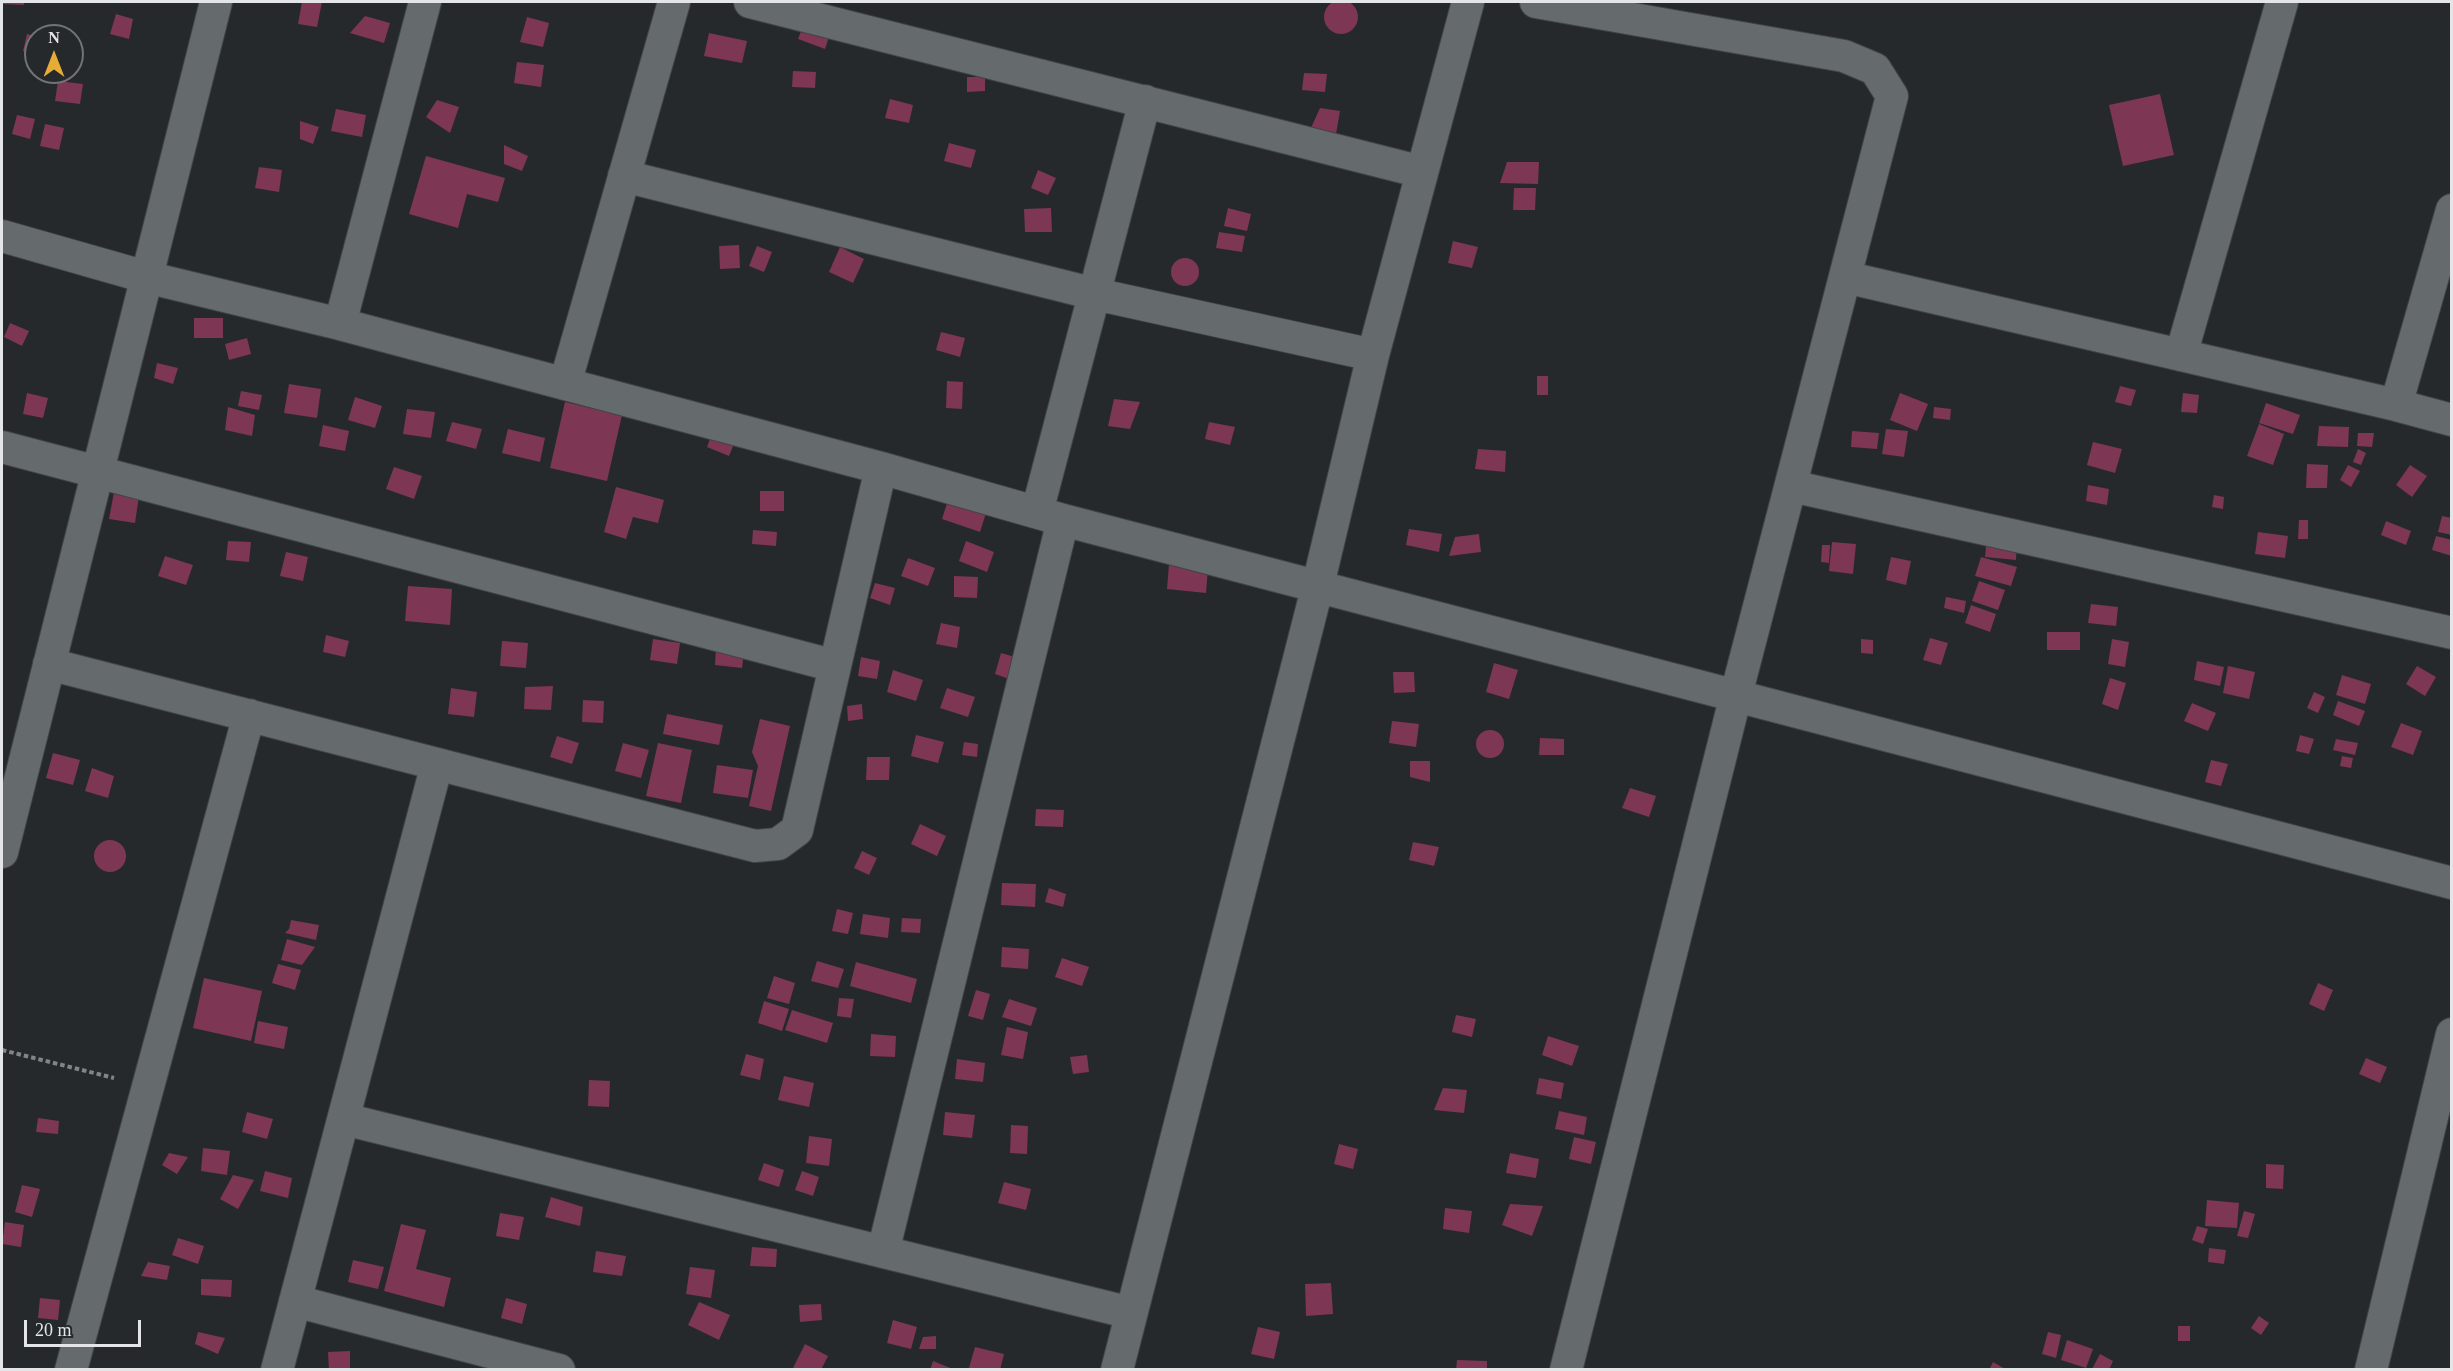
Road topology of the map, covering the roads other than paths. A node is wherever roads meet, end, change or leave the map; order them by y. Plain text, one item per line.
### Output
1 (216, 2) edge
2 (425, 2) edge
3 (674, 2) edge
4 (750, 2) edge
5 (1468, 2) edge
6 (1536, 2) edge
7 (2282, 2) edge
8 (1145, 101) junction
9 (1422, 172) junction
10 (624, 176) junction
11 (2451, 210) edge
12 (2, 236) edge
13 (2445, 254) edge
14 (146, 277) junction
15 (1845, 277) junction
16 (1095, 294) junction
17 (340, 324) junction
18 (1373, 355) junction
19 (2181, 355) junction
20 (565, 384) junction
21 (2396, 405) junction
22 (2451, 420) edge
23 (2, 447) edge
24 (881, 468) junction
25 (97, 472) junction
26 (1791, 486) junction
27 (1050, 516) junction
28 (1318, 585) junction
29 (2451, 633) edge
30 (49, 664) junction
31 (835, 666) junction
32 (1736, 695) junction
33 (249, 715) junction
34 (437, 764) junction
35 (2, 852) edge
36 (2451, 883) edge
37 (2451, 1034) edge
38 (344, 1119) junction
39 (884, 1252) junction
40 (295, 1301) junction
41 (1131, 1313) junction
42 (71, 1370) edge
43 (277, 1370) edge
44 (559, 1370) edge
45 (1117, 1370) edge
46 (1566, 1370) edge
47 (2371, 1370) edge

1 - 14 street
2 - 17 street
3 - 10 street
4 - 8 street
5 - 9 street
6 - 15 street
7 - 19 street
8 - 9 street
8 - 16 street
9 - 18 street
10 - 16 street
10 - 20 street
11 - 13 street
12 - 14 street
13 - 21 street
14 - 17 street
14 - 25 street
15 - 19 street
15 - 26 street
16 - 18 street
16 - 27 street
17 - 20 street
18 - 28 street
19 - 21 street
20 - 24 street
21 - 22 street
23 - 25 street
24 - 27 street
24 - 31 street
25 - 30 street
25 - 31 street
26 - 29 street
26 - 32 street
27 - 28 street
27 - 39 street
28 - 32 street
28 - 41 street
30 - 33 street
30 - 35 street
31 - 34 street
32 - 36 street
32 - 46 street
33 - 34 street
33 - 42 street
34 - 38 street
37 - 47 street
38 - 39 street
38 - 40 street
39 - 41 street
40 - 43 street
40 - 44 street
41 - 45 street

